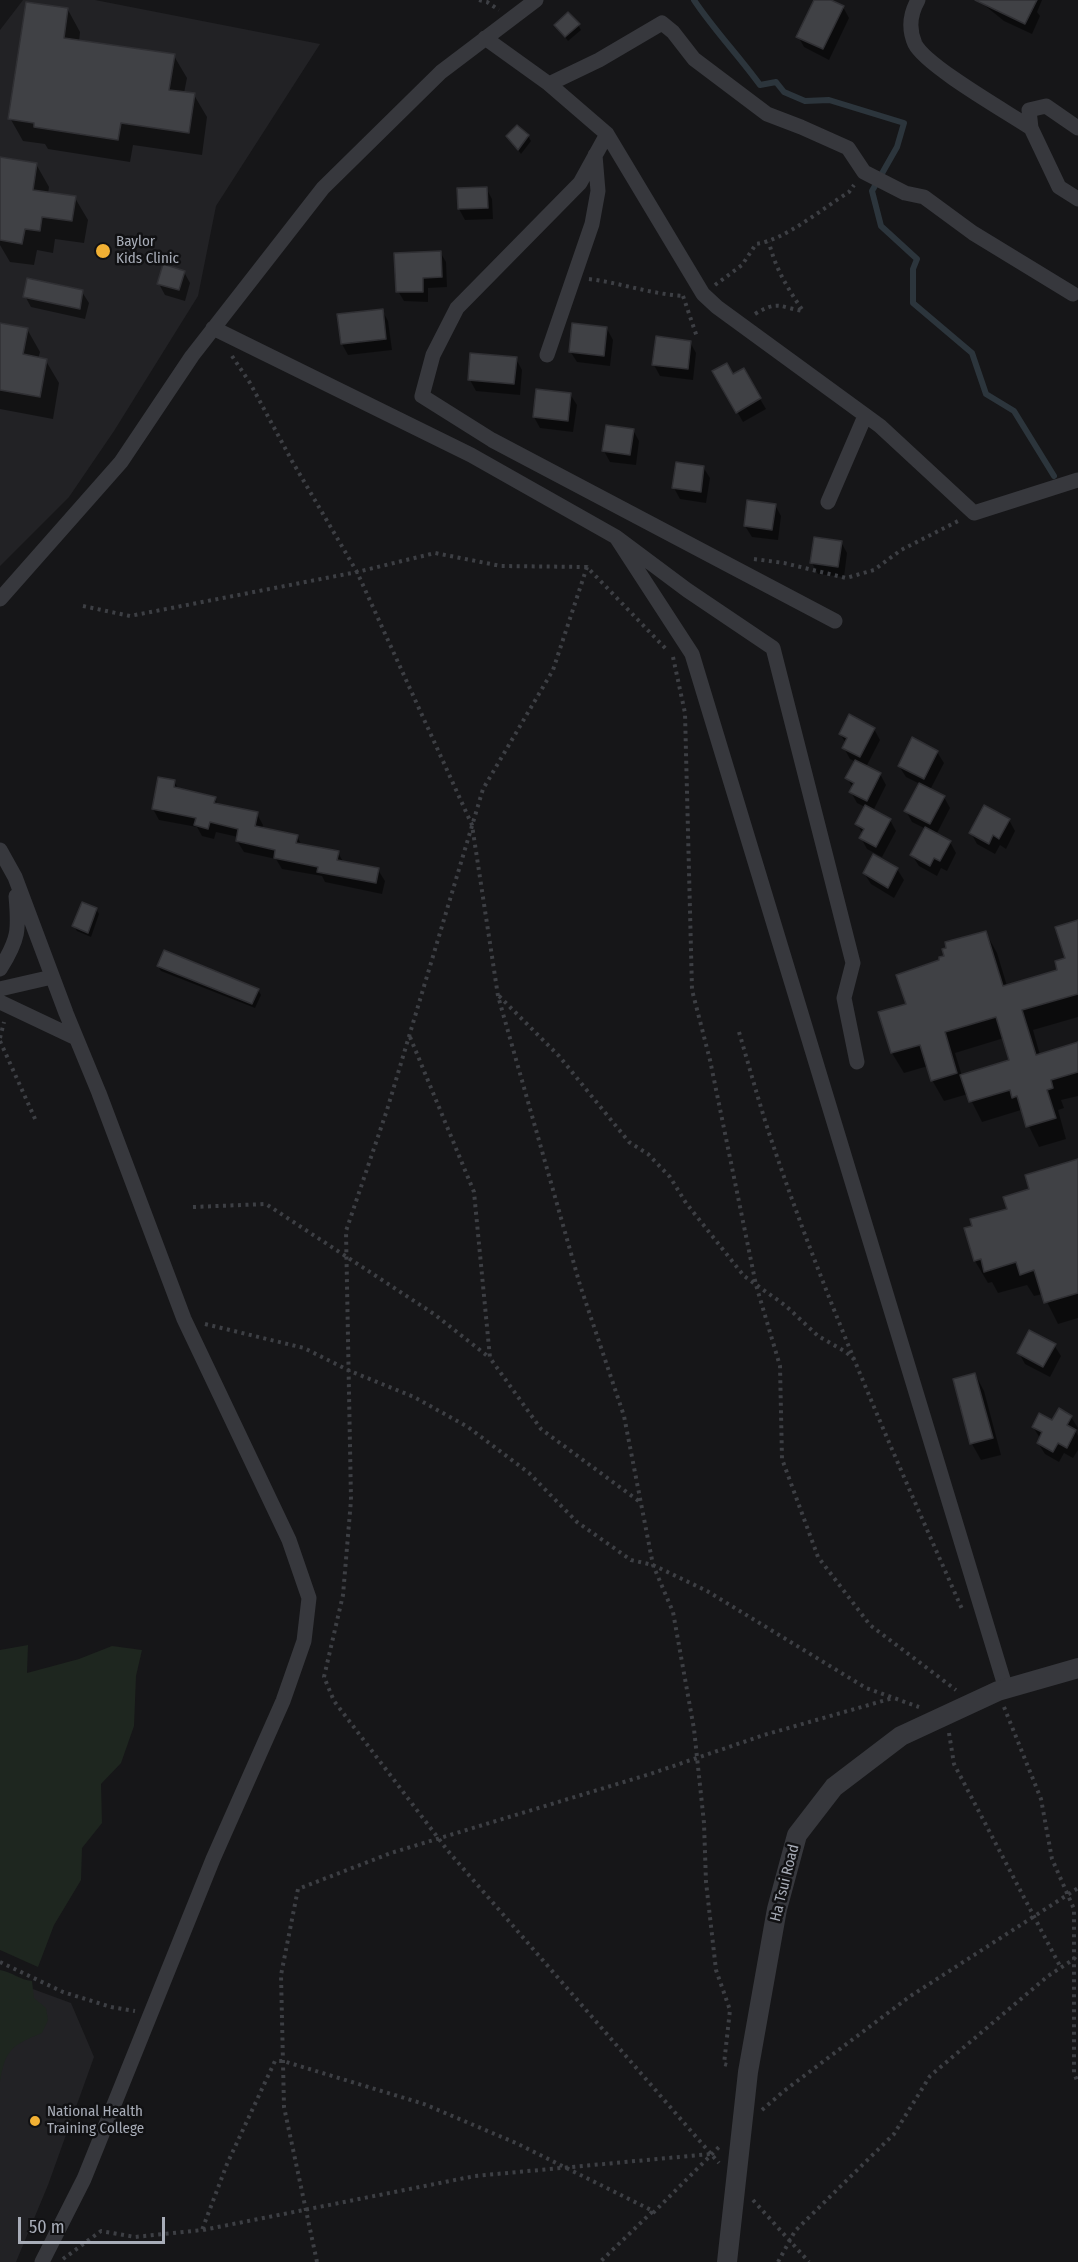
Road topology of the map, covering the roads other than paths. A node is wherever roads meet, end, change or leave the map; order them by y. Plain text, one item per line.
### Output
1 (536, 0) edge
2 (918, 0) edge
3 (485, 39) junction
4 (549, 84) junction
5 (1031, 128) junction
6 (1078, 128) edge
7 (607, 134) junction
8 (595, 155) junction
9 (1078, 199) edge
10 (1073, 294) dead end
11 (213, 328) junction
12 (548, 355) dead end
13 (865, 416) junction
14 (1078, 480) edge
15 (828, 502) dead end
16 (616, 537) junction
17 (0, 599) edge
18 (835, 621) dead end
19 (0, 850) edge
20 (15, 877) junction
21 (0, 969) edge
22 (52, 977) junction
23 (0, 989) edge
24 (0, 1002) edge
25 (76, 1038) junction
26 (857, 1062) dead end
27 (1078, 1668) edge
28 (1002, 1690) junction
29 (42, 2262) edge
30 (727, 2262) edge

1 - 3 street
2 - 5 street
3 - 4 street
3 - 11 street
4 - 7 street
4 - 10 street
5 - 6 street
5 - 9 street
7 - 8 street
7 - 13 street
8 - 12 street
8 - 18 street
11 - 16 street
11 - 17 street
13 - 14 street
13 - 15 street
16 - 26 street
16 - 28 street
19 - 20 street
20 - 21 street
20 - 22 street
22 - 23 street
22 - 25 street
24 - 25 street
25 - 29 street
27 - 28 street, Ha Tsui Road
28 - 30 street, Ha Tsui Road

